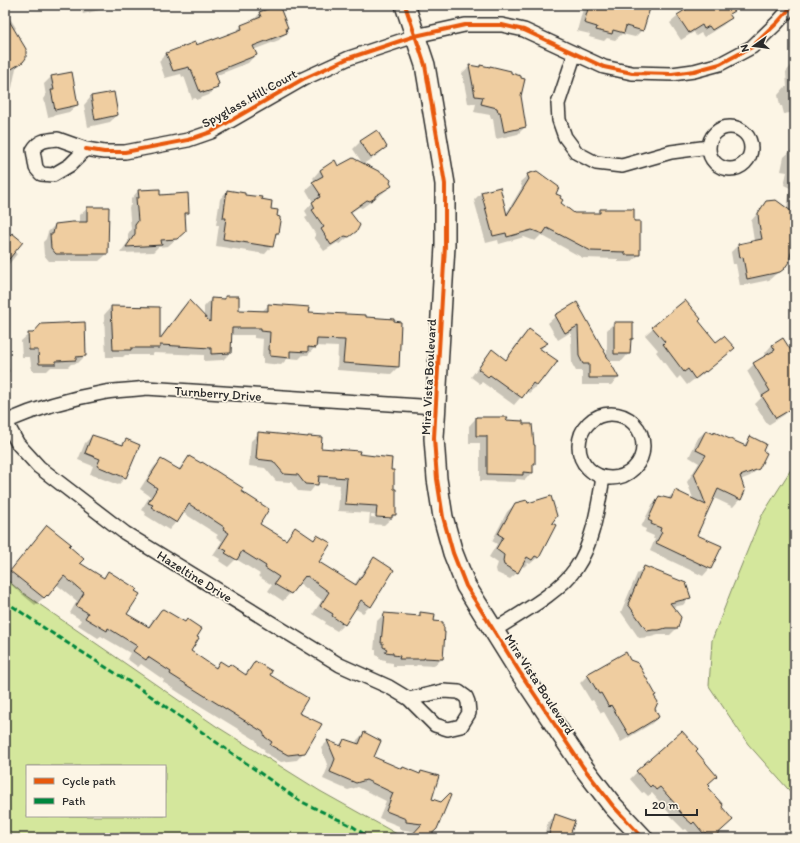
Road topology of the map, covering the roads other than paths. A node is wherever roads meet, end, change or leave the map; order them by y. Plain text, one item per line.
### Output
1 (405, 5) edge
2 (793, 5) edge
3 (415, 36) junction
4 (575, 53) junction
5 (709, 147) dead end
6 (86, 149) dead end
7 (435, 407) junction
8 (6, 422) edge
9 (603, 478) junction
10 (493, 631) junction
11 (409, 699) dead end
12 (643, 838) edge

1 - 3 street, Mira Vista Boulevard
2 - 4 street, Spyglass Hill Court
3 - 4 street, Spyglass Hill Court
3 - 6 street, Spyglass Hill Court
3 - 7 street, Mira Vista Boulevard
4 - 5 street
7 - 8 street, Turnberry Drive
7 - 10 street, Mira Vista Boulevard
8 - 11 street, Hazeltine Drive
9 - 9 street
9 - 10 street
10 - 12 street, Mira Vista Boulevard

